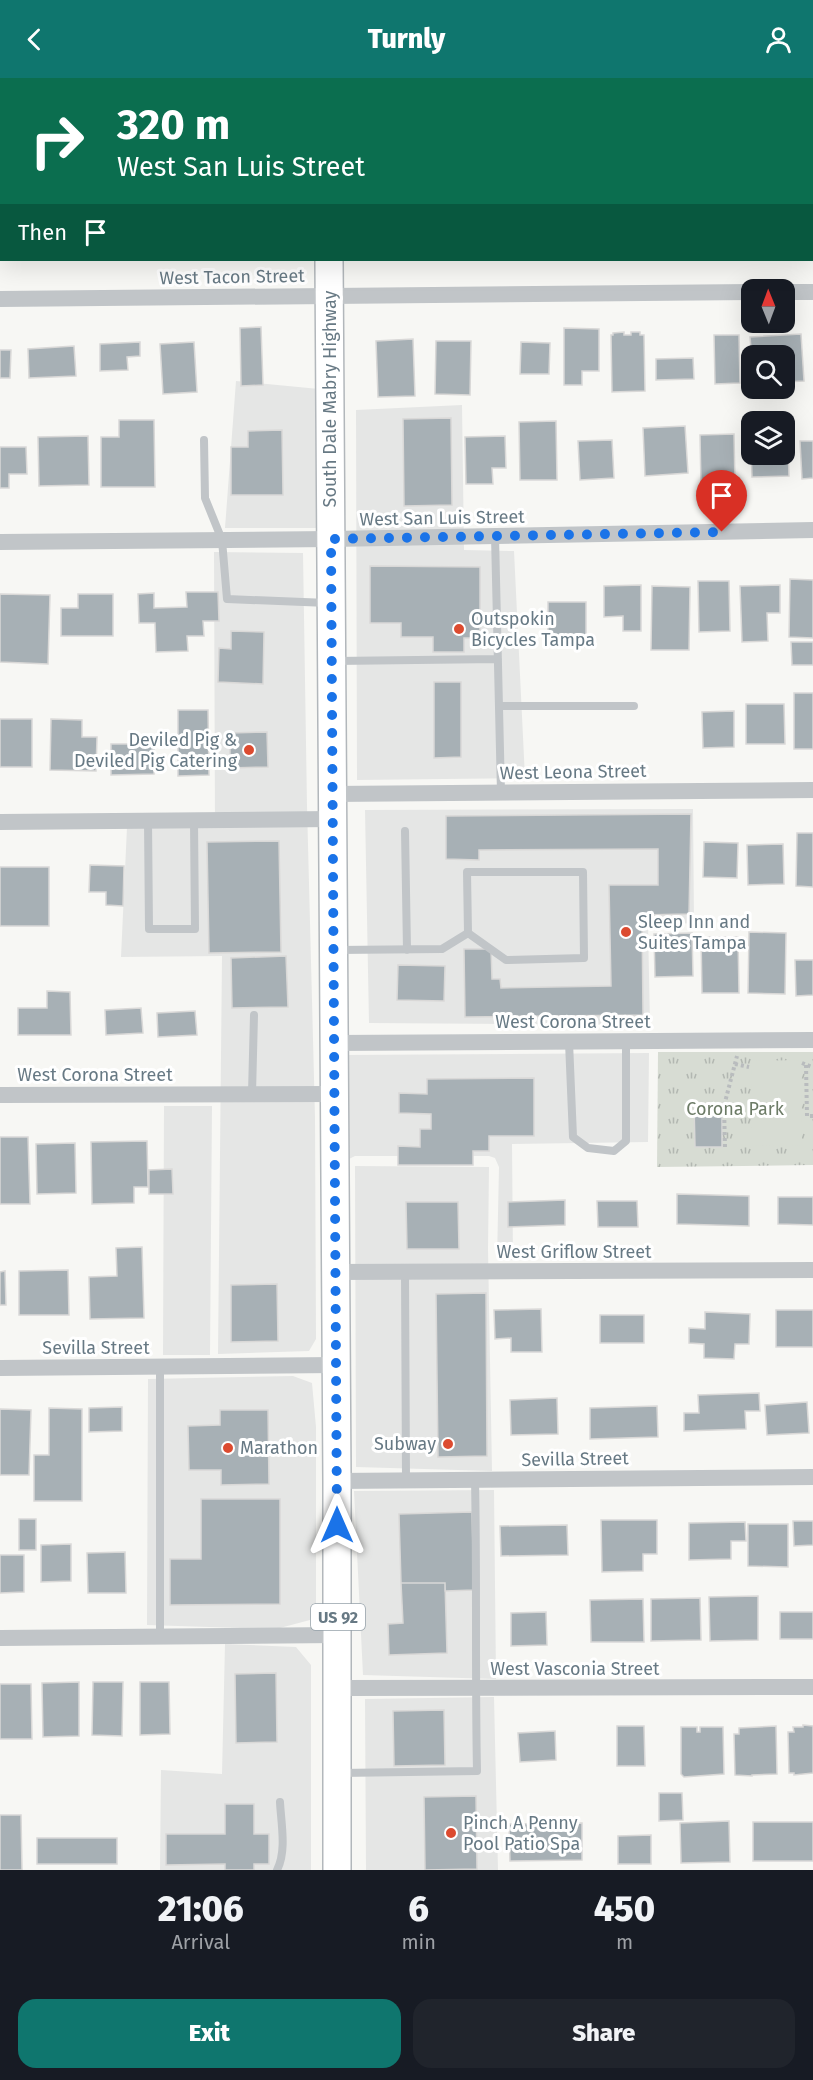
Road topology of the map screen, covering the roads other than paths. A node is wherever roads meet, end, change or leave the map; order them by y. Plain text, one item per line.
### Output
1 (329, 261) edge
2 (741, 292) edge
3 (795, 292) edge
4 (813, 292) edge
5 (329, 295) junction
6 (0, 299) edge
7 (204, 440) dead end
8 (813, 530) edge
9 (495, 536) junction
10 (331, 539) junction
11 (222, 540) junction
12 (0, 542) edge
13 (331, 603) junction
14 (498, 659) junction
15 (332, 661) junction
16 (499, 706) junction
17 (634, 706) dead end
18 (813, 790) edge
19 (501, 793) junction
20 (332, 807) junction
21 (148, 821) junction
22 (194, 821) junction
23 (0, 822) edge
24 (405, 831) dead end
25 (468, 933) junction
26 (333, 950) junction
27 (407, 950) junction
28 (254, 1015) dead end
29 (813, 1040) edge
30 (626, 1041) junction
31 (568, 1042) junction
32 (334, 1043) junction
33 (252, 1094) junction
34 (334, 1094) junction
35 (0, 1095) edge
36 (813, 1270) edge
37 (336, 1272) junction
38 (405, 1272) junction
39 (336, 1365) junction
40 (160, 1367) junction
41 (0, 1368) edge
42 (813, 1477) edge
43 (406, 1480) junction
44 (475, 1480) junction
45 (337, 1481) junction
46 (338, 1635) junction
47 (160, 1636) junction
48 (0, 1638) edge
49 (813, 1687) edge
50 (338, 1688) junction
51 (475, 1689) junction
52 (338, 1773) junction
53 (280, 1802) dead end
54 (277, 1870) edge
55 (337, 1870) edge

1 - 5 main road, South Dale Mabry Highway / US 92
2 - 5 street, West Tacon Street
3 - 4 street
5 - 6 street, West Tacon Street
5 - 10 main road, South Dale Mabry Highway / US 92
7 - 11 lane
8 - 9 street, West San Luis Street
9 - 10 street, West San Luis Street
9 - 14 lane
10 - 11 street, West San Luis Street
10 - 13 main road, South Dale Mabry Highway / US 92
11 - 12 street, West San Luis Street
11 - 13 lane
13 - 15 main road, South Dale Mabry Highway / US 92
14 - 15 lane
14 - 16 lane
15 - 20 main road, South Dale Mabry Highway / US 92
16 - 17 lane
16 - 19 lane
18 - 19 street, West Leona Street
19 - 20 street, West Leona Street
20 - 22 street, West Leona Street
20 - 26 main road, South Dale Mabry Highway / US 92
21 - 22 street, West Leona Street
21 - 22 lane
21 - 23 street, West Leona Street
24 - 27 lane
25 - 25 lane
25 - 27 lane
26 - 27 lane
26 - 32 main road, South Dale Mabry Highway / US 92
28 - 33 lane
29 - 30 street, West Corona Street
30 - 31 street, West Corona Street
30 - 31 lane
31 - 32 street, West Corona Street
32 - 34 main road, South Dale Mabry Highway / US 92
33 - 34 street, West Corona Street
33 - 35 street, West Corona Street
34 - 37 main road, South Dale Mabry Highway / US 92
36 - 38 street, West Griflow Street
37 - 38 street, West Griflow Street
37 - 39 main road, South Dale Mabry Highway / US 92
38 - 43 lane
39 - 40 street, Sevilla Street
39 - 45 main road, South Dale Mabry Highway / US 92
40 - 41 street, Sevilla Street
40 - 47 lane
42 - 44 street, Sevilla Street
43 - 44 street, Sevilla Street
43 - 45 street, Sevilla Street
44 - 51 lane
45 - 46 main road, South Dale Mabry Highway / US 92
46 - 47 street
46 - 50 main road, South Dale Mabry Highway / US 92
47 - 48 street
49 - 51 street, West Vasconia Street
50 - 51 street, West Vasconia Street
50 - 52 main road, South Dale Mabry Highway / US 92
51 - 52 lane
52 - 55 main road, South Dale Mabry Highway / US 92
53 - 54 lane

